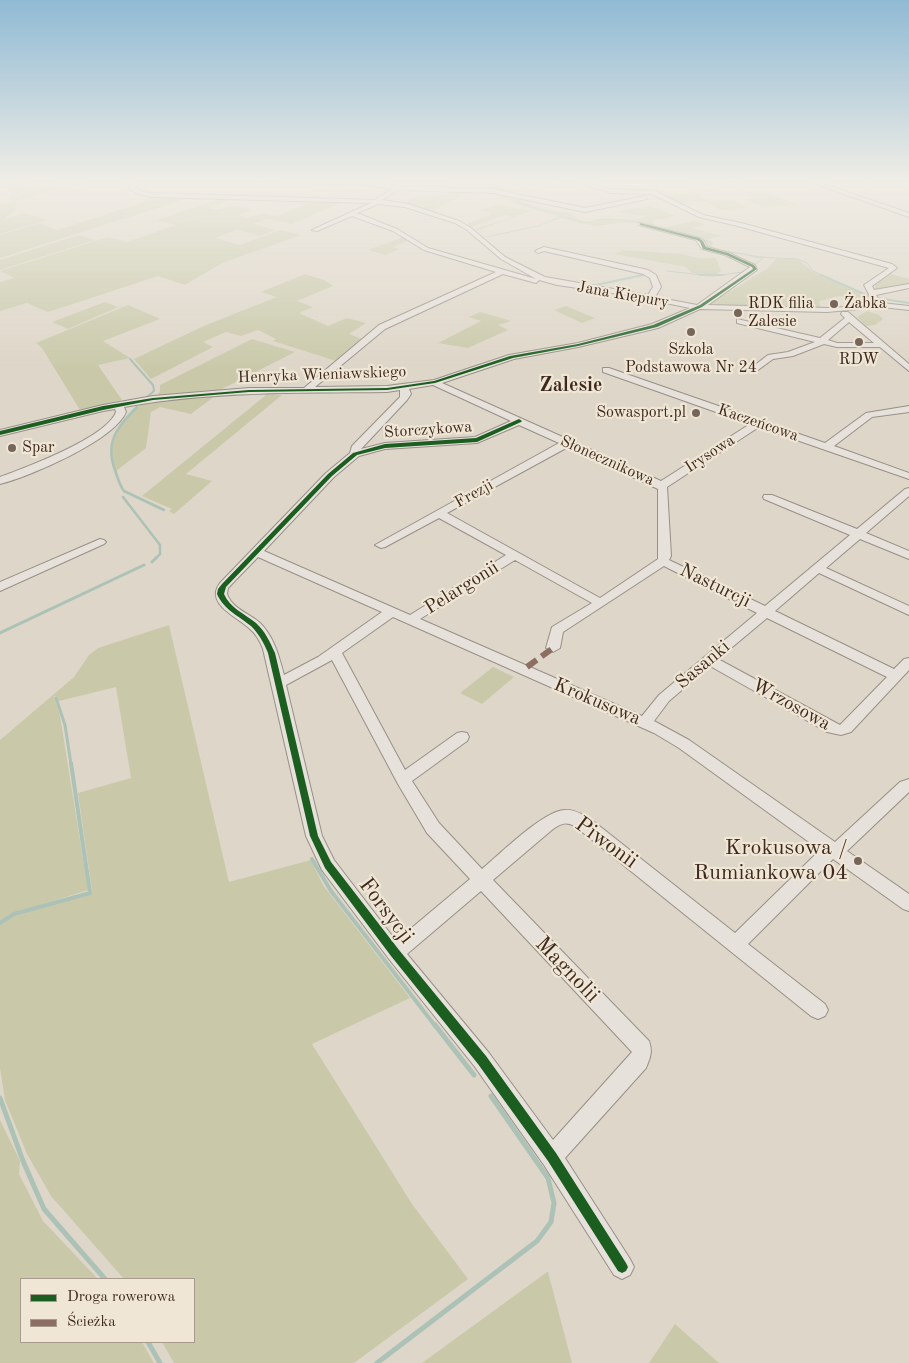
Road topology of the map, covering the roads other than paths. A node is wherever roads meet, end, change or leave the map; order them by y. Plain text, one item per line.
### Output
1 (415, 243) edge
2 (483, 243) edge
3 (702, 243) edge
4 (808, 243) edge
5 (538, 251) dead end
6 (568, 254) joint
7 (501, 272) junction
8 (546, 280) junction
9 (909, 286) edge
10 (649, 298) junction
11 (875, 298) junction
12 (697, 307) junction
13 (865, 308) junction
14 (909, 308) edge
15 (827, 310) junction
16 (849, 317) junction
17 (740, 321) dead end
18 (823, 341) junction
19 (882, 345) junction
20 (755, 368) dead end
21 (909, 368) edge
22 (606, 370) dead end
23 (435, 382) junction
24 (404, 388) junction
25 (304, 391) junction
26 (119, 405) junction
27 (909, 409) edge
28 (519, 421) junction
29 (758, 423) junction
30 (0, 433) edge
31 (567, 443) junction
32 (827, 447) junction
33 (355, 454) junction
34 (909, 476) edge
35 (0, 481) edge
36 (661, 486) junction
37 (768, 497) dead end
38 (906, 498) edge
39 (439, 513) junction
40 (858, 534) junction
41 (100, 542) dead end
42 (380, 545) dead end
43 (256, 552) junction
44 (515, 555) junction
45 (909, 555) edge
46 (663, 561) junction
47 (817, 568) junction
48 (0, 588) edge
49 (601, 603) junction
50 (909, 611) edge
51 (391, 612) junction
52 (766, 612) junction
53 (410, 620) junction
54 (553, 648) dead end
55 (334, 651) junction
56 (709, 660) junction
57 (909, 662) edge
58 (896, 676) junction
59 (278, 683) junction
60 (645, 722) junction
61 (462, 737) dead end
62 (404, 780) junction
63 (909, 785) edge
64 (834, 851) junction
65 (481, 881) junction
66 (909, 904) edge
67 (736, 944) junction
68 (395, 953) junction
69 (818, 1010) dead end
70 (552, 1157) junction
71 (622, 1267) dead end

1 - 7 street
2 - 8 street, Jana Kiepury
3 - 12 street
4 - 11 street
5 - 6 street
6 - 10 street
7 - 8 street
7 - 25 street
8 - 10 street, Jana Kiepury
9 - 11 street, Henryka Wieniawskiego
10 - 12 street, Jana Kiepury
11 - 13 street, Henryka Wieniawskiego
11 - 14 street
12 - 15 street, Henryka Wieniawskiego
12 - 23 street, Henryka Wieniawskiego
13 - 15 street, Henryka Wieniawskiego
13 - 16 street, Henryka Wieniawskiego
15 - 16 street, Henryka Wieniawskiego
16 - 18 street
16 - 19 street
17 - 18 street
18 - 19 street
18 - 20 street
19 - 21 street
22 - 29 street, Kaczeńcowa
23 - 24 street, Henryka Wieniawskiego
23 - 28 street, Słonecznikowa
24 - 25 street, Henryka Wieniawskiego
24 - 33 street, Storczykowa
25 - 26 street, Henryka Wieniawskiego
26 - 30 street, Henryka Wieniawskiego
26 - 35 street
27 - 32 street
28 - 31 street, Słonecznikowa
28 - 33 street, Storczykowa
29 - 32 street, Kaczeńcowa
29 - 36 street, Irysowa
31 - 36 street, Słonecznikowa
31 - 39 street, Frezji
32 - 34 street, Kaczeńcowa
33 - 43 street, Storczykowa
36 - 46 street, Słonecznikowa
37 - 40 street
38 - 40 street, Sasanki
39 - 42 street, Frezji
39 - 44 street, Pelargonii
40 - 45 street
40 - 47 street, Sasanki
41 - 48 street
43 - 51 street, Krokusowa
43 - 59 street, Forsycji
44 - 49 street, Pelargonii
44 - 53 street, Pelargonii
46 - 49 street
46 - 52 street, Nasturcji
47 - 50 street
47 - 52 street, Sasanki
49 - 54 street
51 - 53 street, Krokusowa
51 - 55 street
52 - 56 street, Sasanki
52 - 58 street
53 - 60 street, Krokusowa
55 - 59 street
55 - 62 street, Magnolii
56 - 58 street, Wrzosowa
56 - 60 street, Sasanki
57 - 58 street, Wrzosowa
59 - 68 street, Forsycji
60 - 64 street, Krokusowa
61 - 62 street
62 - 65 street, Magnolii
63 - 64 street
64 - 66 street, Krokusowa
64 - 67 street
65 - 67 street, Piwonii
65 - 68 street, Piwonii
65 - 70 street, Magnolii
67 - 69 street, Piwonii
68 - 70 street, Forsycji
70 - 71 street, Forsycji

